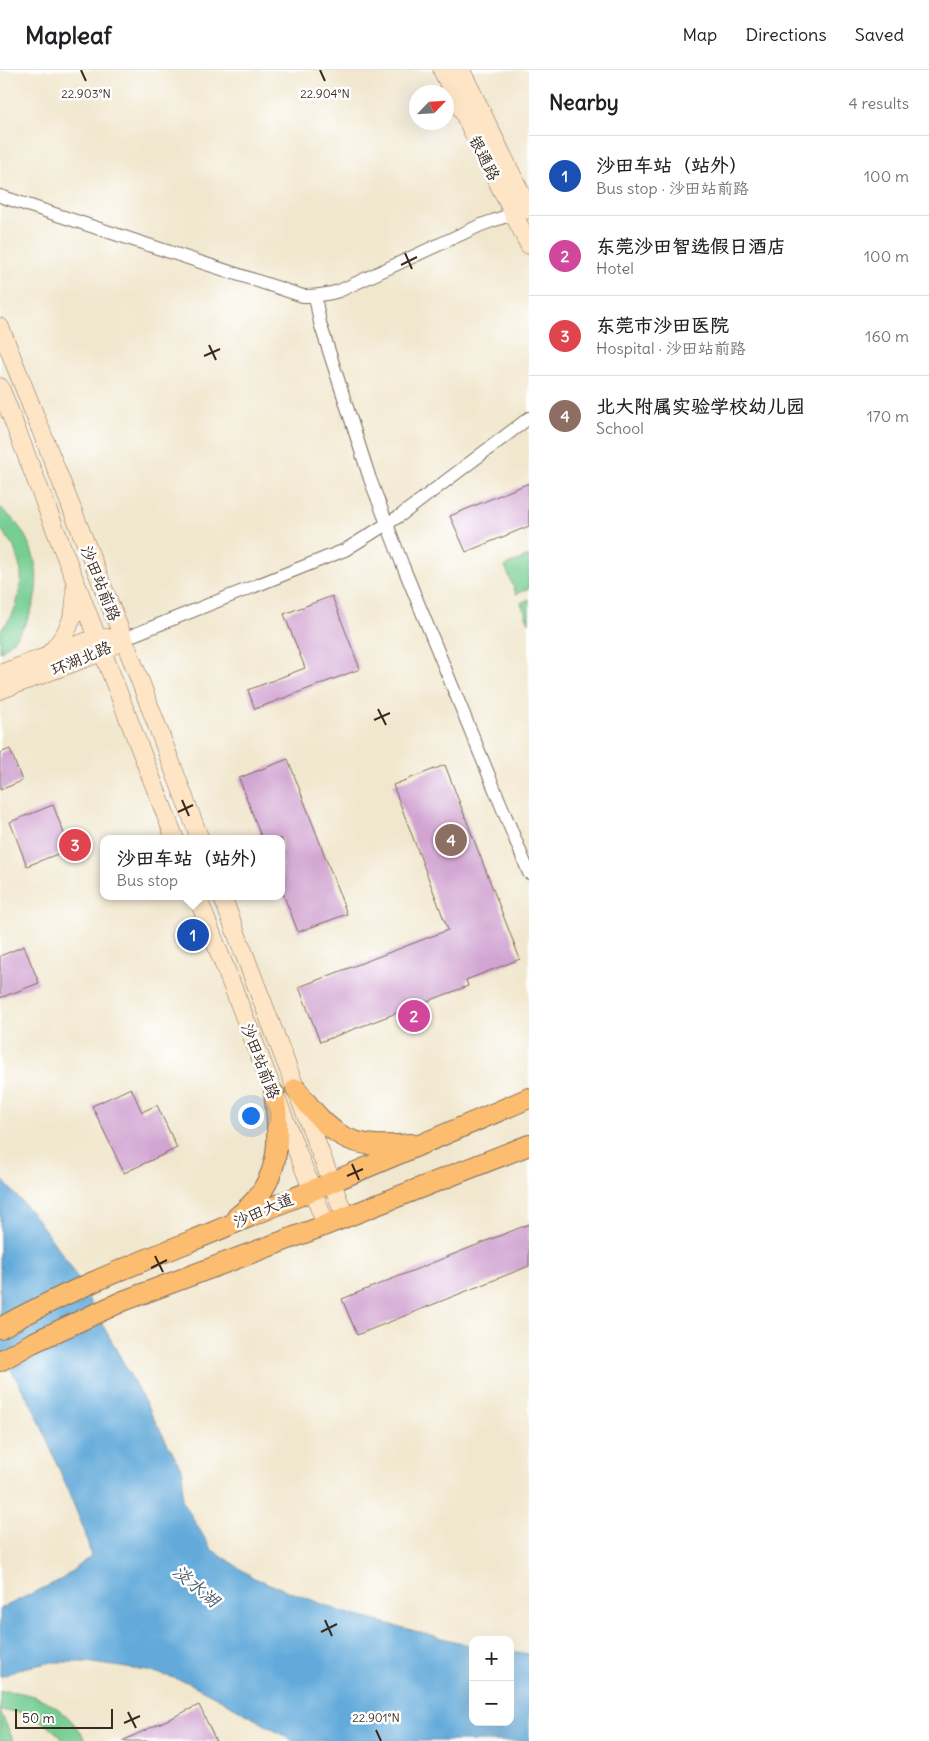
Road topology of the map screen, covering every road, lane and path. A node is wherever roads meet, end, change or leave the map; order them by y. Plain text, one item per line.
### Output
1 (442, 70) edge
2 (461, 70) edge
3 (0, 196) edge
4 (524, 211) edge
5 (529, 245) edge
6 (315, 296) junction
7 (0, 327) edge
8 (0, 387) edge
9 (529, 418) edge
10 (387, 524) junction
11 (74, 580) junction
12 (123, 639) junction
13 (99, 645) junction
14 (45, 657) junction
15 (0, 674) edge
16 (0, 690) edge
17 (172, 835) edge
18 (198, 835) edge
19 (529, 873) edge
20 (199, 900) edge
21 (224, 900) edge
22 (296, 1088) junction
23 (274, 1093) junction
24 (529, 1098) edge
25 (435, 1139) junction
26 (529, 1145) edge
27 (332, 1182) junction
28 (312, 1190) junction
29 (345, 1217) junction
30 (326, 1225) junction
31 (225, 1227) junction
32 (0, 1328) edge
33 (0, 1361) edge

1 - 4 street, 银通路
2 - 4 street, 银通路
3 - 6 street
4 - 5 street, 银通路
4 - 6 street
6 - 10 street
7 - 12 street, 沙田站前路
8 - 11 street, 沙田站前路
9 - 10 street
10 - 12 street
10 - 19 street
11 - 13 street, 沙田站前路
11 - 14 street
12 - 13 street, 环湖北路
12 - 18 street, 沙田站前路
13 - 14 street, 环湖北路
13 - 16 street, 环湖北路
13 - 17 street, 沙田站前路
14 - 15 street, 环湖北路
20 - 23 street, 沙田站前路
21 - 22 street, 沙田站前路
22 - 25 main road
22 - 27 street, 沙田站前路
23 - 28 street, 沙田站前路
23 - 31 main road
24 - 25 main road, 沙田大道
25 - 27 main road, 沙田大道
26 - 29 main road
27 - 28 main road, 沙田大道
27 - 29 street, 沙田站前路
28 - 30 street, 沙田站前路
28 - 31 main road, 沙田大道
29 - 30 main road
30 - 33 main road
31 - 32 main road, 沙田大道

